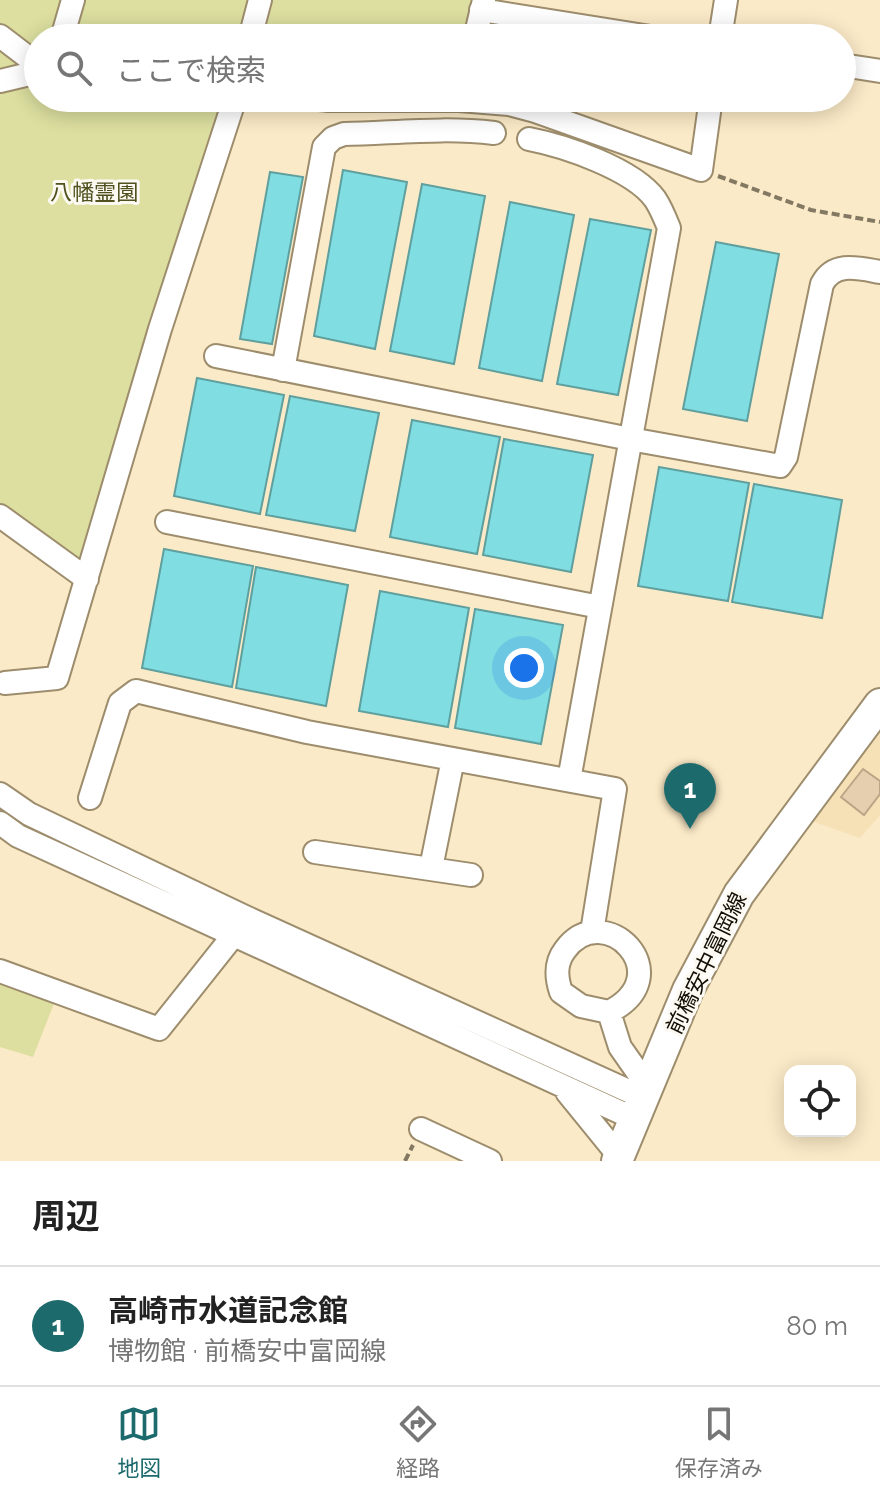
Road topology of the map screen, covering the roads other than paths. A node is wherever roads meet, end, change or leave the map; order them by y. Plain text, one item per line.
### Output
1 (73, 0) edge
2 (260, 0) edge
3 (726, 0) edge
4 (483, 5) edge
5 (66, 24) edge
6 (254, 24) edge
7 (583, 24) edge
8 (722, 24) edge
9 (0, 36) edge
10 (24, 54) edge
11 (856, 67) edge
12 (880, 71) edge
13 (24, 75) edge
14 (0, 81) edge
15 (230, 112) edge
16 (538, 112) edge
17 (709, 112) edge
18 (494, 133) dead end
19 (529, 139) dead end
20 (880, 272) edge
21 (216, 356) dead end
22 (283, 370) junction
23 (630, 439) junction
24 (0, 516) edge
25 (167, 522) dead end
26 (87, 579) junction
27 (600, 607) junction
28 (5, 683) dead end
29 (880, 704) edge
30 (453, 759) junction
31 (569, 780) junction
32 (0, 794) edge
33 (90, 798) dead end
34 (0, 823) edge
35 (315, 852) dead end
36 (431, 868) junction
37 (471, 875) dead end
38 (238, 926) junction
39 (592, 932) junction
40 (0, 971) edge
41 (609, 1012) junction
42 (563, 1086) junction
43 (642, 1101) junction
44 (421, 1129) dead end
45 (618, 1159) edge
46 (490, 1161) edge

1 - 5 street
2 - 6 street
3 - 8 street
4 - 7 street
9 - 10 street
11 - 12 street
13 - 14 street
15 - 26 street
16 - 17 street
18 - 22 street
19 - 23 street
20 - 23 street
21 - 22 street
22 - 23 street
23 - 27 street
24 - 26 street
25 - 27 street
26 - 28 street
27 - 31 street
29 - 43 main road, 前橋安中富岡線
30 - 31 street
30 - 33 street
30 - 36 street
31 - 39 street
32 - 38 street
34 - 38 street
35 - 36 street
36 - 37 street
38 - 40 street
38 - 42 street
38 - 43 street
39 - 41 street
39 - 41 street
41 - 43 street
42 - 43 street
42 - 45 street
43 - 45 main road, 前橋安中富岡線
44 - 46 street

